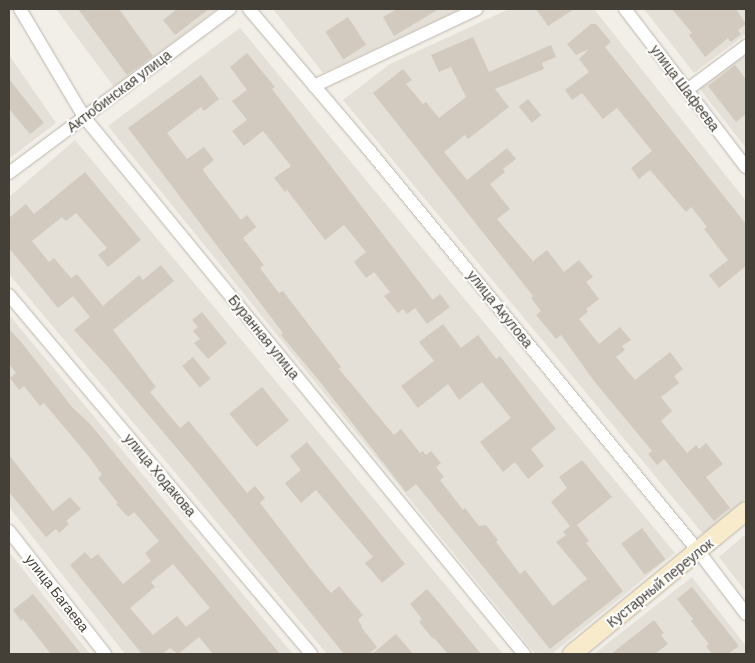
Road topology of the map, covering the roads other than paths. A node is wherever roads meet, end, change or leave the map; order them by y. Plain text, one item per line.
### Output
1 (20, 9) edge
2 (230, 9) edge
3 (249, 9) edge
4 (477, 9) edge
5 (625, 9) edge
6 (746, 46) edge
7 (314, 86) junction
8 (687, 90) junction
9 (84, 117) junction
10 (746, 167) edge
11 (9, 173) edge
12 (9, 295) edge
13 (746, 512) edge
14 (9, 531) edge
15 (699, 552) junction
16 (746, 614) edge
17 (106, 654) edge
18 (311, 654) edge
19 (524, 654) edge
20 (572, 654) edge

1 - 9 street, Буранная улица
2 - 9 street, Актюбинская улица
3 - 7 street, улица Акулова
4 - 7 street
5 - 8 street, улица Шафеева
6 - 8 street
7 - 15 street, улица Акулова
8 - 10 street, улица Шафеева
9 - 11 street, Актюбинская улица
9 - 19 street, Буранная улица
12 - 18 street, улица Ходакова
13 - 15 street, Кустарный переулок
14 - 17 street, улица Багаева
15 - 16 street, улица Акулова
15 - 20 street, Кустарный переулок

